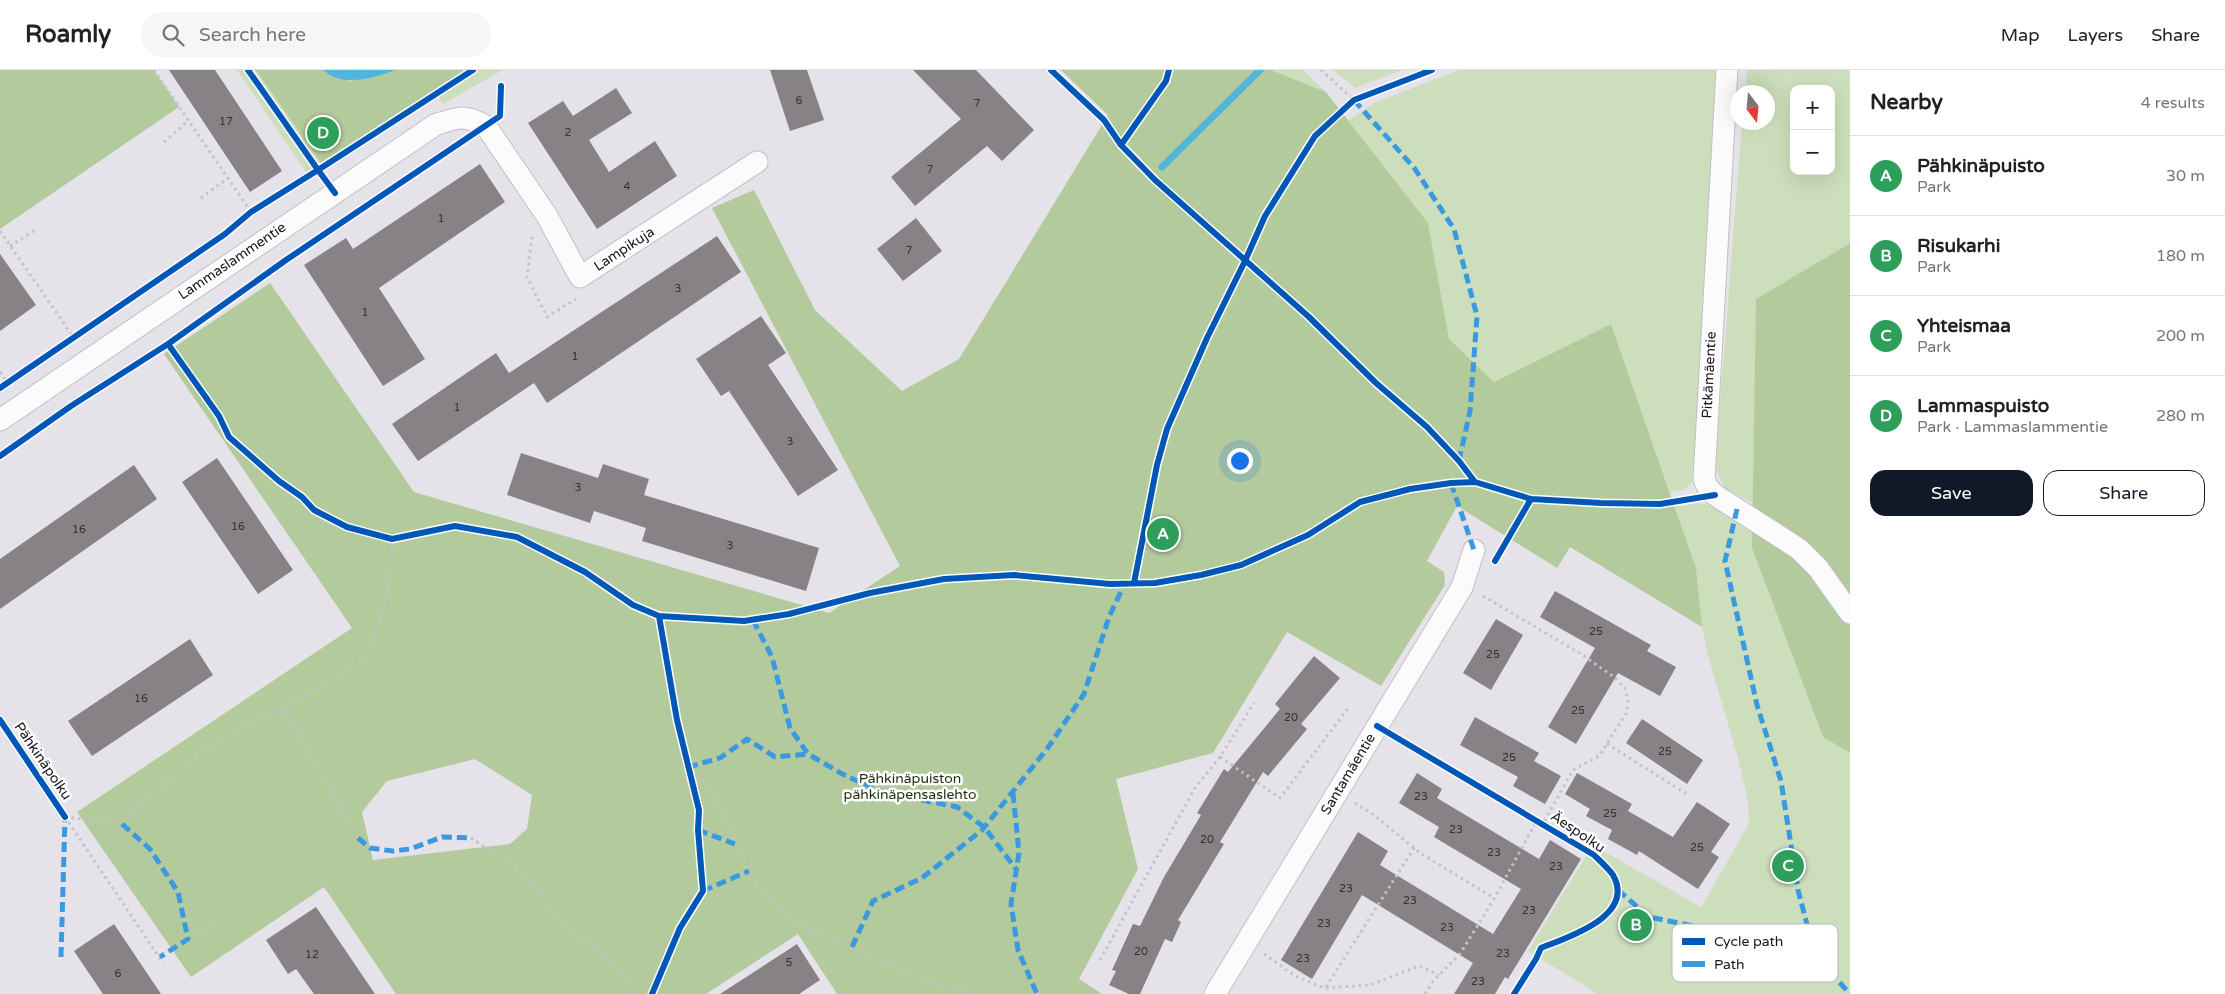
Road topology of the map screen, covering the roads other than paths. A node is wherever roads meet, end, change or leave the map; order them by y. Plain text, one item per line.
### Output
1 (1728, 70) edge
2 (470, 117) joint
3 (757, 162) dead end
4 (0, 420) edge
5 (1474, 550) dead end
6 (1850, 613) edge
7 (1215, 994) edge

1 - 6 street, Pitkämäentie
2 - 3 street, Lampikuja
2 - 4 street, Lammaslammentie
5 - 7 street, Santamäentie

